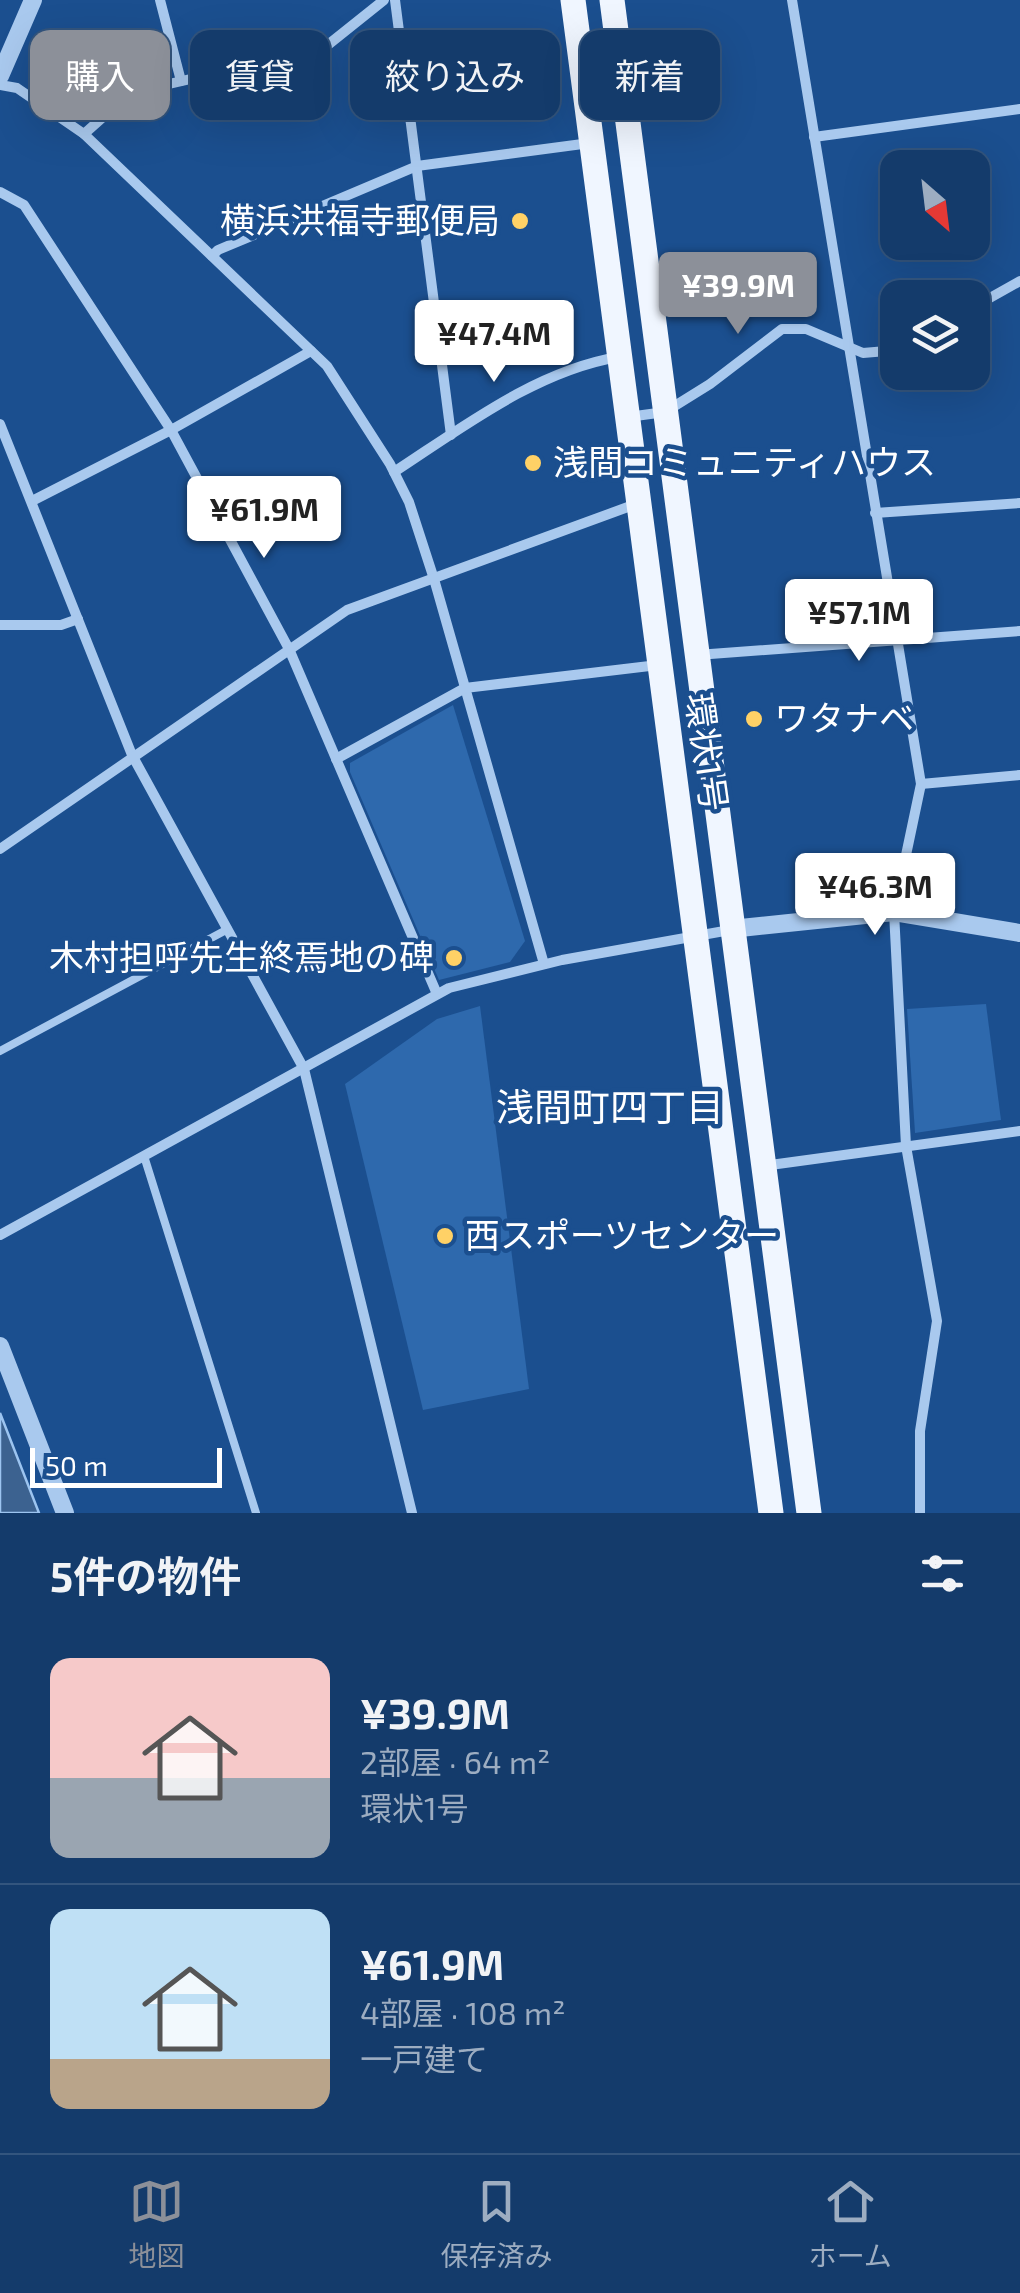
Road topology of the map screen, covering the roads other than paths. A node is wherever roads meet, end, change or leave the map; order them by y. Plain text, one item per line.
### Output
1 (33, 0) edge
2 (160, 0) edge
3 (384, 0) edge
4 (395, 0) edge
5 (573, 0) edge
6 (612, 0) edge
7 (792, 0) edge
8 (0, 76) edge
9 (181, 81) junction
10 (0, 84) edge
11 (1020, 109) edge
12 (84, 134) junction
13 (814, 136) junction
14 (591, 143) junction
15 (418, 166) junction
16 (0, 192) edge
17 (212, 256) junction
18 (1020, 281) edge
19 (990, 298) edge
20 (849, 347) junction
21 (311, 351) junction
22 (880, 352) edge
23 (619, 356) junction
24 (664, 412) junction
25 (627, 417) junction
26 (0, 424) edge
27 (170, 430) junction
28 (452, 435) junction
29 (394, 472) junction
30 (32, 501) junction
31 (1020, 503) edge
32 (638, 504) junction
33 (875, 513) junction
34 (434, 579) junction
35 (78, 619) junction
36 (0, 625) edge
37 (1020, 631) edge
38 (897, 641) junction
39 (289, 649) junction
40 (696, 655) junction
41 (659, 665) junction
42 (465, 688) junction
43 (132, 755) junction
44 (336, 759) junction
45 (1020, 774) edge
46 (921, 784) junction
47 (0, 849) edge
48 (894, 912) junction
49 (228, 929) junction
50 (730, 929) junction
51 (1020, 934) edge
52 (695, 937) junction
53 (544, 964) junction
54 (438, 994) junction
55 (0, 1051) edge
56 (304, 1068) junction
57 (1020, 1131) edge
58 (906, 1146) junction
59 (144, 1156) junction
60 (762, 1166) junction
61 (0, 1234) edge
62 (0, 1346) edge
63 (65, 1513) edge
64 (256, 1513) edge
65 (412, 1513) edge
66 (770, 1513) edge
67 (808, 1513) edge
68 (920, 1513) edge

1 - 8 street
2 - 9 street
3 - 9 street
4 - 15 street
5 - 14 main road, 環状1号
6 - 24 main road, 環状1号
7 - 13 street
9 - 12 street
10 - 12 street
11 - 13 street
12 - 17 street
13 - 20 street
14 - 15 street
14 - 23 main road, 環状1号
15 - 17 street
15 - 28 street
16 - 27 street
17 - 21 street
18 - 19 street
20 - 22 street
20 - 24 street
20 - 33 street
21 - 27 street
21 - 29 street
23 - 25 main road, 環状1号
23 - 28 street
24 - 25 street
24 - 40 main road, 環状1号
25 - 32 main road, 環状1号
26 - 30 street
27 - 30 street
27 - 39 street
28 - 29 street
29 - 34 street
30 - 35 street
31 - 33 street
32 - 34 street
32 - 41 main road, 環状1号
33 - 38 street
34 - 39 street
34 - 42 street
35 - 36 street
35 - 43 street
37 - 38 street
38 - 40 street
38 - 46 street
39 - 43 street
39 - 44 street
40 - 50 main road, 環状1号
41 - 42 street
41 - 52 main road, 環状1号
42 - 44 street
42 - 53 street
43 - 47 street
43 - 49 street
44 - 54 street
45 - 46 street
46 - 48 street
48 - 50 street
48 - 51 street
48 - 58 street
49 - 55 lane
49 - 56 street
50 - 52 street
50 - 60 main road, 環状1号
52 - 53 street
52 - 66 main road, 環状1号
53 - 54 street
54 - 56 street
56 - 59 street
56 - 65 street
57 - 58 street
58 - 60 street
58 - 68 street
59 - 61 street
59 - 64 lane
60 - 67 main road, 環状1号
62 - 63 street

